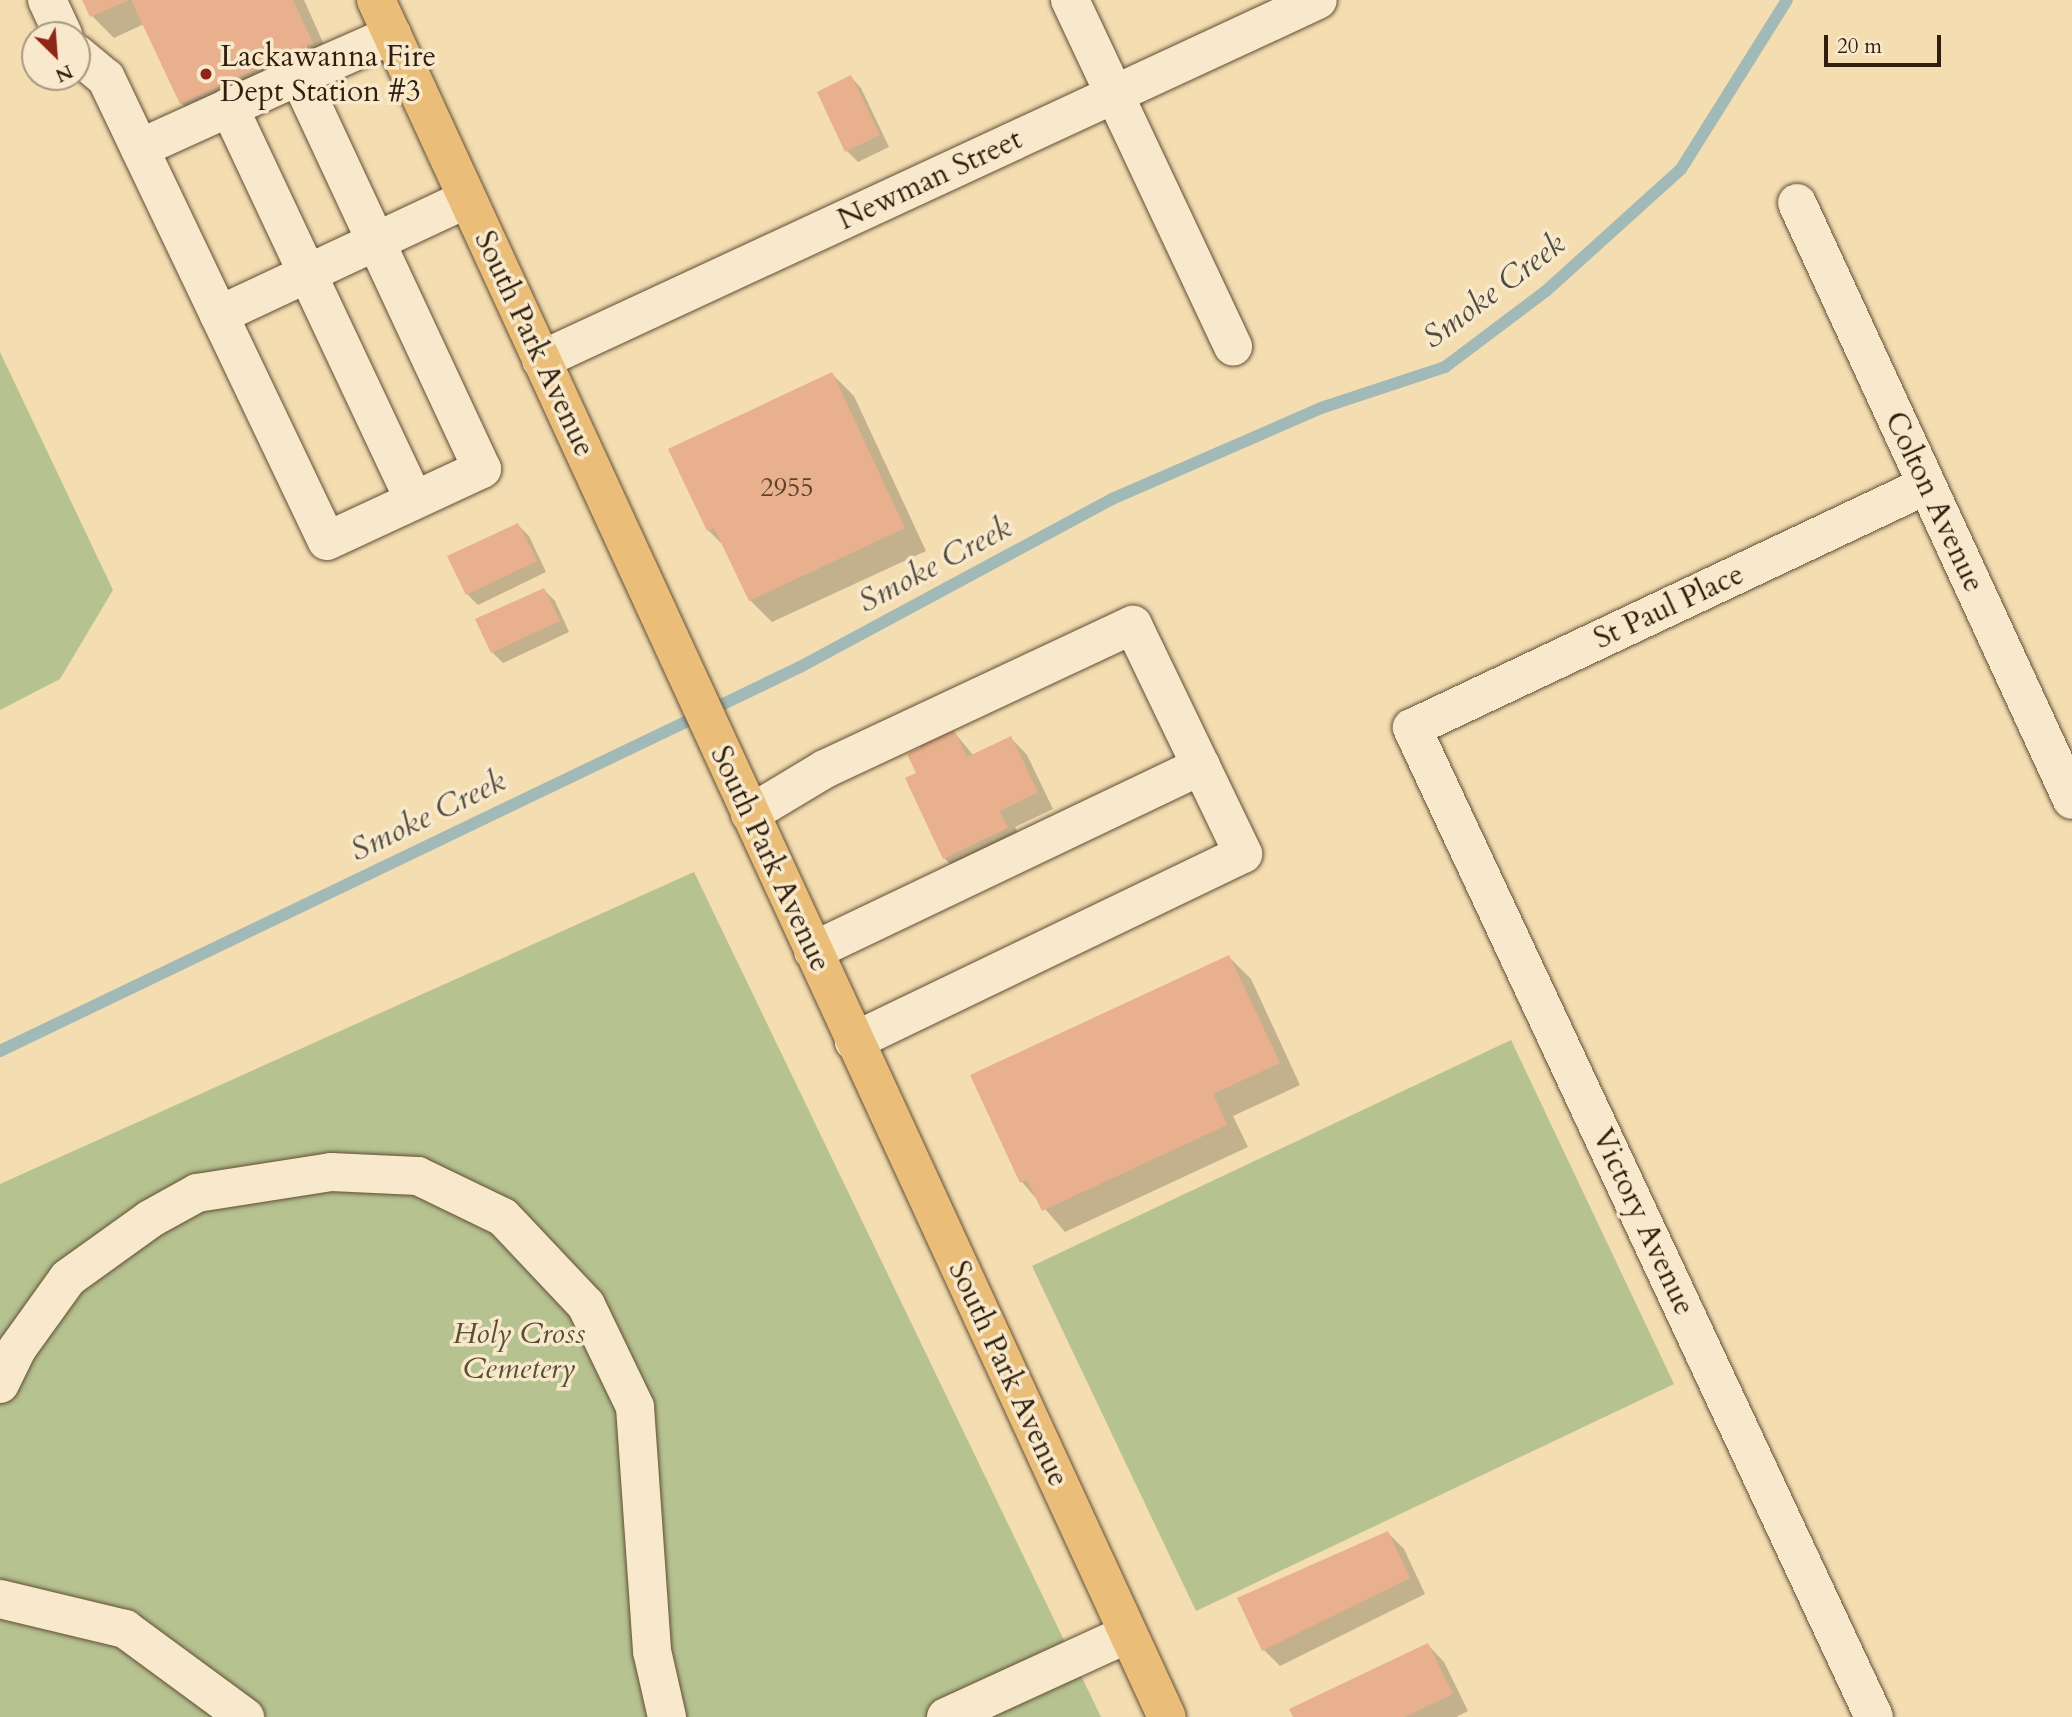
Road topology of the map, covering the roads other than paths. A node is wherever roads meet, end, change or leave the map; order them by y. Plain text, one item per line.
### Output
1 (47, 0) edge
2 (376, 0) edge
3 (1070, 0) edge
4 (1318, 0) edge
5 (57, 21) edge
6 (392, 35) junction
7 (91, 66) edge
8 (299, 76) junction
9 (1115, 95) junction
10 (229, 107) junction
11 (139, 148) junction
12 (467, 199) junction
13 (1797, 203) dead end
14 (377, 241) junction
15 (308, 274) junction
16 (219, 315) junction
17 (1233, 347) dead end
18 (541, 360) junction
19 (1927, 485) junction
20 (414, 500) junction
21 (1412, 729) joint
22 (1201, 766) junction
23 (2072, 800) edge
24 (750, 814) junction
25 (813, 951) junction
26 (854, 1041) junction
27 (0, 1384) edge
28 (0, 1599) edge
29 (1127, 1634) junction
30 (245, 1717) edge
31 (667, 1717) edge
32 (946, 1717) edge
33 (1167, 1717) edge
34 (1874, 1717) edge

1 - 5 street
2 - 6 main road, South Park Avenue
3 - 9 street
4 - 9 street, Newman Street
6 - 8 street
6 - 12 main road, South Park Avenue
7 - 11 street
8 - 10 street
8 - 14 street
9 - 17 street
9 - 18 street, Newman Street
10 - 11 street
10 - 15 street
11 - 16 street
12 - 14 street
12 - 18 main road, South Park Avenue
13 - 19 street, Colton Avenue
14 - 15 street
14 - 20 street
15 - 16 street
15 - 20 street
16 - 20 street
18 - 24 main road, South Park Avenue
19 - 21 street, St Paul Place
19 - 23 street, Colton Avenue
21 - 34 street, Victory Avenue
22 - 24 street
22 - 25 street
22 - 26 street
24 - 25 main road, South Park Avenue
25 - 26 main road, South Park Avenue
26 - 29 main road, South Park Avenue
27 - 31 street
28 - 30 street
29 - 32 street
29 - 33 main road, South Park Avenue

